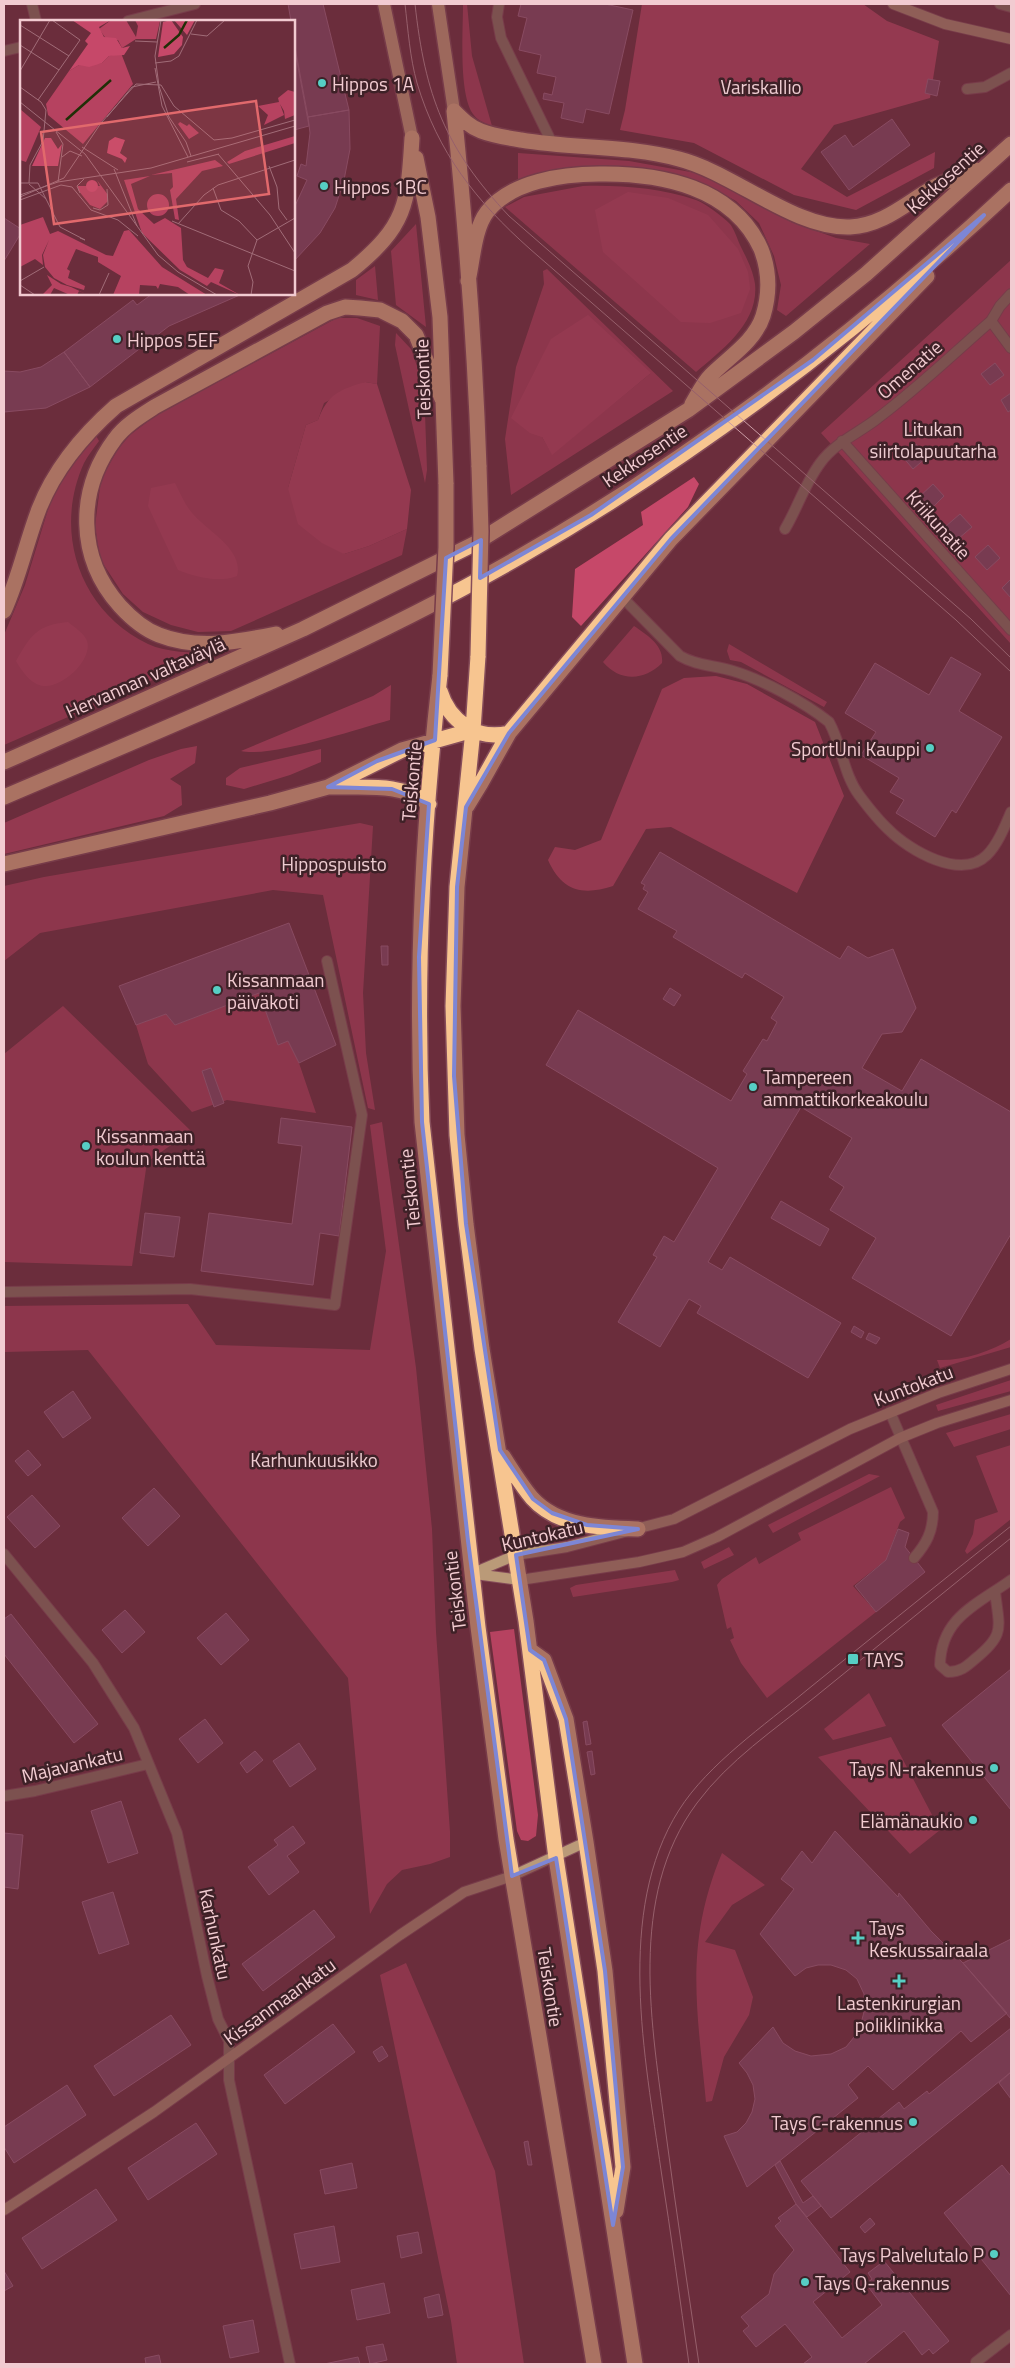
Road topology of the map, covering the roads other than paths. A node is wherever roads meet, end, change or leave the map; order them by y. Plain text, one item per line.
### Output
1 (32, 4) edge
2 (195, 4) edge
3 (384, 4) edge
4 (438, 4) edge
5 (499, 4) edge
6 (894, 4) edge
7 (1000, 4) edge
8 (1011, 7) edge
9 (36, 20) edge
10 (132, 20) edge
11 (1011, 39) edge
12 (20, 47) edge
13 (4, 51) edge
14 (1011, 73) edge
15 (968, 88) dead end
16 (454, 111) junction
17 (412, 138) junction
18 (1011, 144) edge
19 (553, 146) junction
20 (987, 166) junction
21 (1011, 190) edge
22 (984, 215) junction
23 (468, 281) junction
24 (1011, 294) edge
25 (991, 321) junction
26 (1011, 348) edge
27 (442, 399) junction
28 (688, 410) junction
29 (842, 441) junction
30 (785, 529) dead end
31 (622, 598) junction
32 (4, 611) edge
33 (303, 629) junction
34 (1011, 630) edge
35 (440, 681) junction
36 (473, 730) junction
37 (509, 733) junction
38 (435, 740) junction
39 (4, 762) edge
40 (328, 787) junction
41 (4, 798) edge
42 (429, 804) junction
43 (466, 807) junction
44 (1011, 812) edge
45 (4, 864) edge
46 (327, 961) dead end
47 (4, 1292) edge
48 (1011, 1369) edge
49 (1011, 1400) edge
50 (890, 1412) junction
51 (900, 1438) junction
52 (500, 1450) junction
53 (638, 1529) junction
54 (4, 1554) edge
55 (516, 1555) junction
56 (914, 1558) dead end
57 (473, 1573) junction
58 (520, 1580) junction
59 (1011, 1580) edge
60 (995, 1591) junction
61 (530, 1650) junction
62 (148, 1764) junction
63 (4, 1796) edge
64 (586, 1842) junction
65 (556, 1858) junction
66 (512, 1876) junction
67 (230, 2058) junction
68 (4, 2210) edge
69 (613, 2225) junction
70 (1011, 2335) edge
71 (290, 2364) edge
72 (594, 2364) edge
73 (635, 2364) edge
74 (977, 2364) edge

1 - 9 street
2 - 10 street
3 - 17 main road, Teiskontie
4 - 16 main road, Teiskontie
5 - 19 street
6 - 11 street
7 - 8 street
12 - 13 street
14 - 15 street
16 - 19 highway
16 - 23 highway, Teiskontie
17 - 27 highway, Teiskontie
17 - 32 highway
18 - 20 highway, Kekkosentie
19 - 20 highway
20 - 28 highway, Kekkosentie
21 - 22 highway, Kekkosentie
22 - 31 highway
22 - 41 highway, Kekkosentie
23 - 28 highway
23 - 36 highway, Teiskontie, bridge
24 - 25 street, Omenatie
25 - 26 street
25 - 29 street, Omenatie
27 - 33 highway
27 - 35 highway, Teiskontie, bridge
28 - 33 highway, Kekkosentie
29 - 30 street, Omenatie
29 - 34 street, Kriikunatie
31 - 37 highway
31 - 44 street
33 - 39 highway, Hervannan valtaväylä
35 - 36 highway
35 - 38 highway, Teiskontie
36 - 37 highway
36 - 38 highway
36 - 43 highway, Teiskontie
37 - 43 highway
38 - 40 highway
38 - 42 highway, Teiskontie
40 - 42 highway
40 - 45 highway
42 - 57 highway, Teiskontie
43 - 52 highway, Teiskontie
46 - 47 street
48 - 50 street, Kuntokatu
49 - 51 street, Kuntokatu
50 - 51 street
50 - 53 street, Kuntokatu
51 - 56 street
51 - 58 street, Kuntokatu
52 - 53 highway
52 - 55 highway, Teiskontie
53 - 55 street, Kuntokatu
54 - 62 street, Karhunkatu
55 - 57 street, Kuntokatu
55 - 58 highway, Teiskontie
57 - 58 street, Kuntokatu
57 - 66 highway, Teiskontie
58 - 61 highway, Teiskontie
59 - 60 street
60 - 60 street
61 - 64 highway
61 - 65 highway, Teiskontie
62 - 63 street, Majavankatu
62 - 67 street, Karhunkatu
64 - 65 street, Kissanmaankatu
64 - 69 highway
65 - 66 street, Kissanmaankatu
65 - 69 highway, Teiskontie
66 - 67 street, Kissanmaankatu
66 - 72 highway, Teiskontie
67 - 68 street, Kissanmaankatu
67 - 71 street, Karhunkatu
69 - 73 highway, Teiskontie
70 - 74 street

